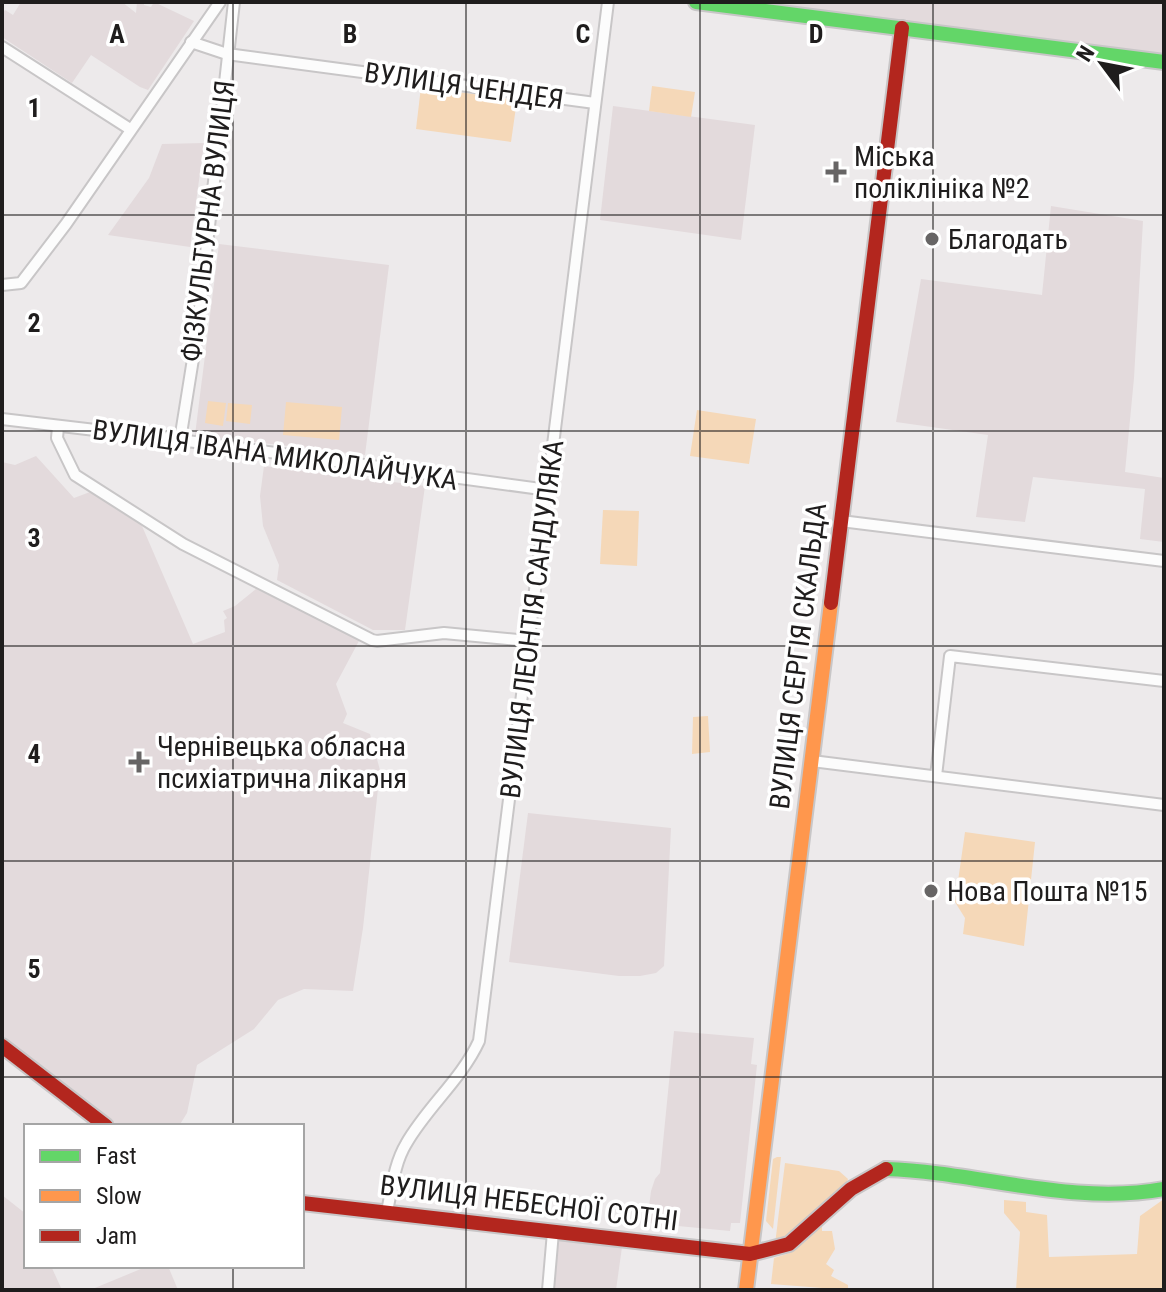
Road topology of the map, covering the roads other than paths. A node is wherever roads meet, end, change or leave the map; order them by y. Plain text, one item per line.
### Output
1 (220, 2) edge
2 (234, 2) edge
3 (608, 2) edge
4 (696, 2) edge
5 (902, 28) junction
6 (191, 42) junction
7 (2, 47) edge
8 (227, 54) junction
9 (1164, 62) edge
10 (595, 103) junction
11 (130, 129) junction
12 (2, 285) edge
13 (2, 419) edge
14 (58, 427) junction
15 (180, 440) junction
16 (548, 490) junction
17 (841, 521) junction
18 (1164, 561) edge
19 (528, 641) junction
20 (1164, 681) edge
21 (812, 761) junction
22 (936, 776) junction
23 (1164, 805) edge
24 (2, 1046) edge
25 (103, 1124) edge
26 (1164, 1189) edge
27 (304, 1203) edge
28 (387, 1211) junction
29 (553, 1232) junction
30 (750, 1254) junction
31 (548, 1290) edge
32 (746, 1290) edge

1 - 6 street
2 - 8 street, ФІЗКУЛЬТУРНА ВУЛИЦЯ
3 - 10 street, ВУЛИЦЯ ЛЕОНТІЯ САНДУЛЯКА
4 - 5 main road
5 - 9 main road
5 - 17 main road, ВУЛИЦЯ СЕРГІЯ СКАЛЬДА
6 - 8 street, ВУЛИЦЯ ЧЕНДЕЯ
6 - 11 street
7 - 11 street
8 - 10 street, ВУЛИЦЯ ЧЕНДЕЯ
8 - 15 street, ФІЗКУЛЬТУРНА ВУЛИЦЯ
10 - 16 street, ВУЛИЦЯ ЛЕОНТІЯ САНДУЛЯКА
11 - 12 street
13 - 14 street, ВУЛИЦЯ ІВАНА МИКОЛАЙЧУКА
14 - 15 street, ВУЛИЦЯ ІВАНА МИКОЛАЙЧУКА
14 - 19 street
15 - 16 street, ВУЛИЦЯ ІВАНА МИКОЛАЙЧУКА
16 - 19 street, ВУЛИЦЯ ЛЕОНТІЯ САНДУЛЯКА
17 - 18 street
17 - 21 main road, ВУЛИЦЯ СЕРГІЯ СКАЛЬДА
19 - 28 street, ВУЛИЦЯ ЛЕОНТІЯ САНДУЛЯКА
20 - 22 street
21 - 22 street
21 - 30 main road, ВУЛИЦЯ СЕРГІЯ СКАЛЬДА
22 - 23 street
24 - 25 main road
26 - 30 main road
27 - 28 main road, ВУЛИЦЯ НЕБЕСНОЇ СОТНІ
28 - 29 main road, ВУЛИЦЯ НЕБЕСНОЇ СОТНІ
29 - 30 main road, ВУЛИЦЯ НЕБЕСНОЇ СОТНІ
29 - 31 street
30 - 32 main road, ВУЛИЦЯ СЕРГІЯ СКАЛЬДА

